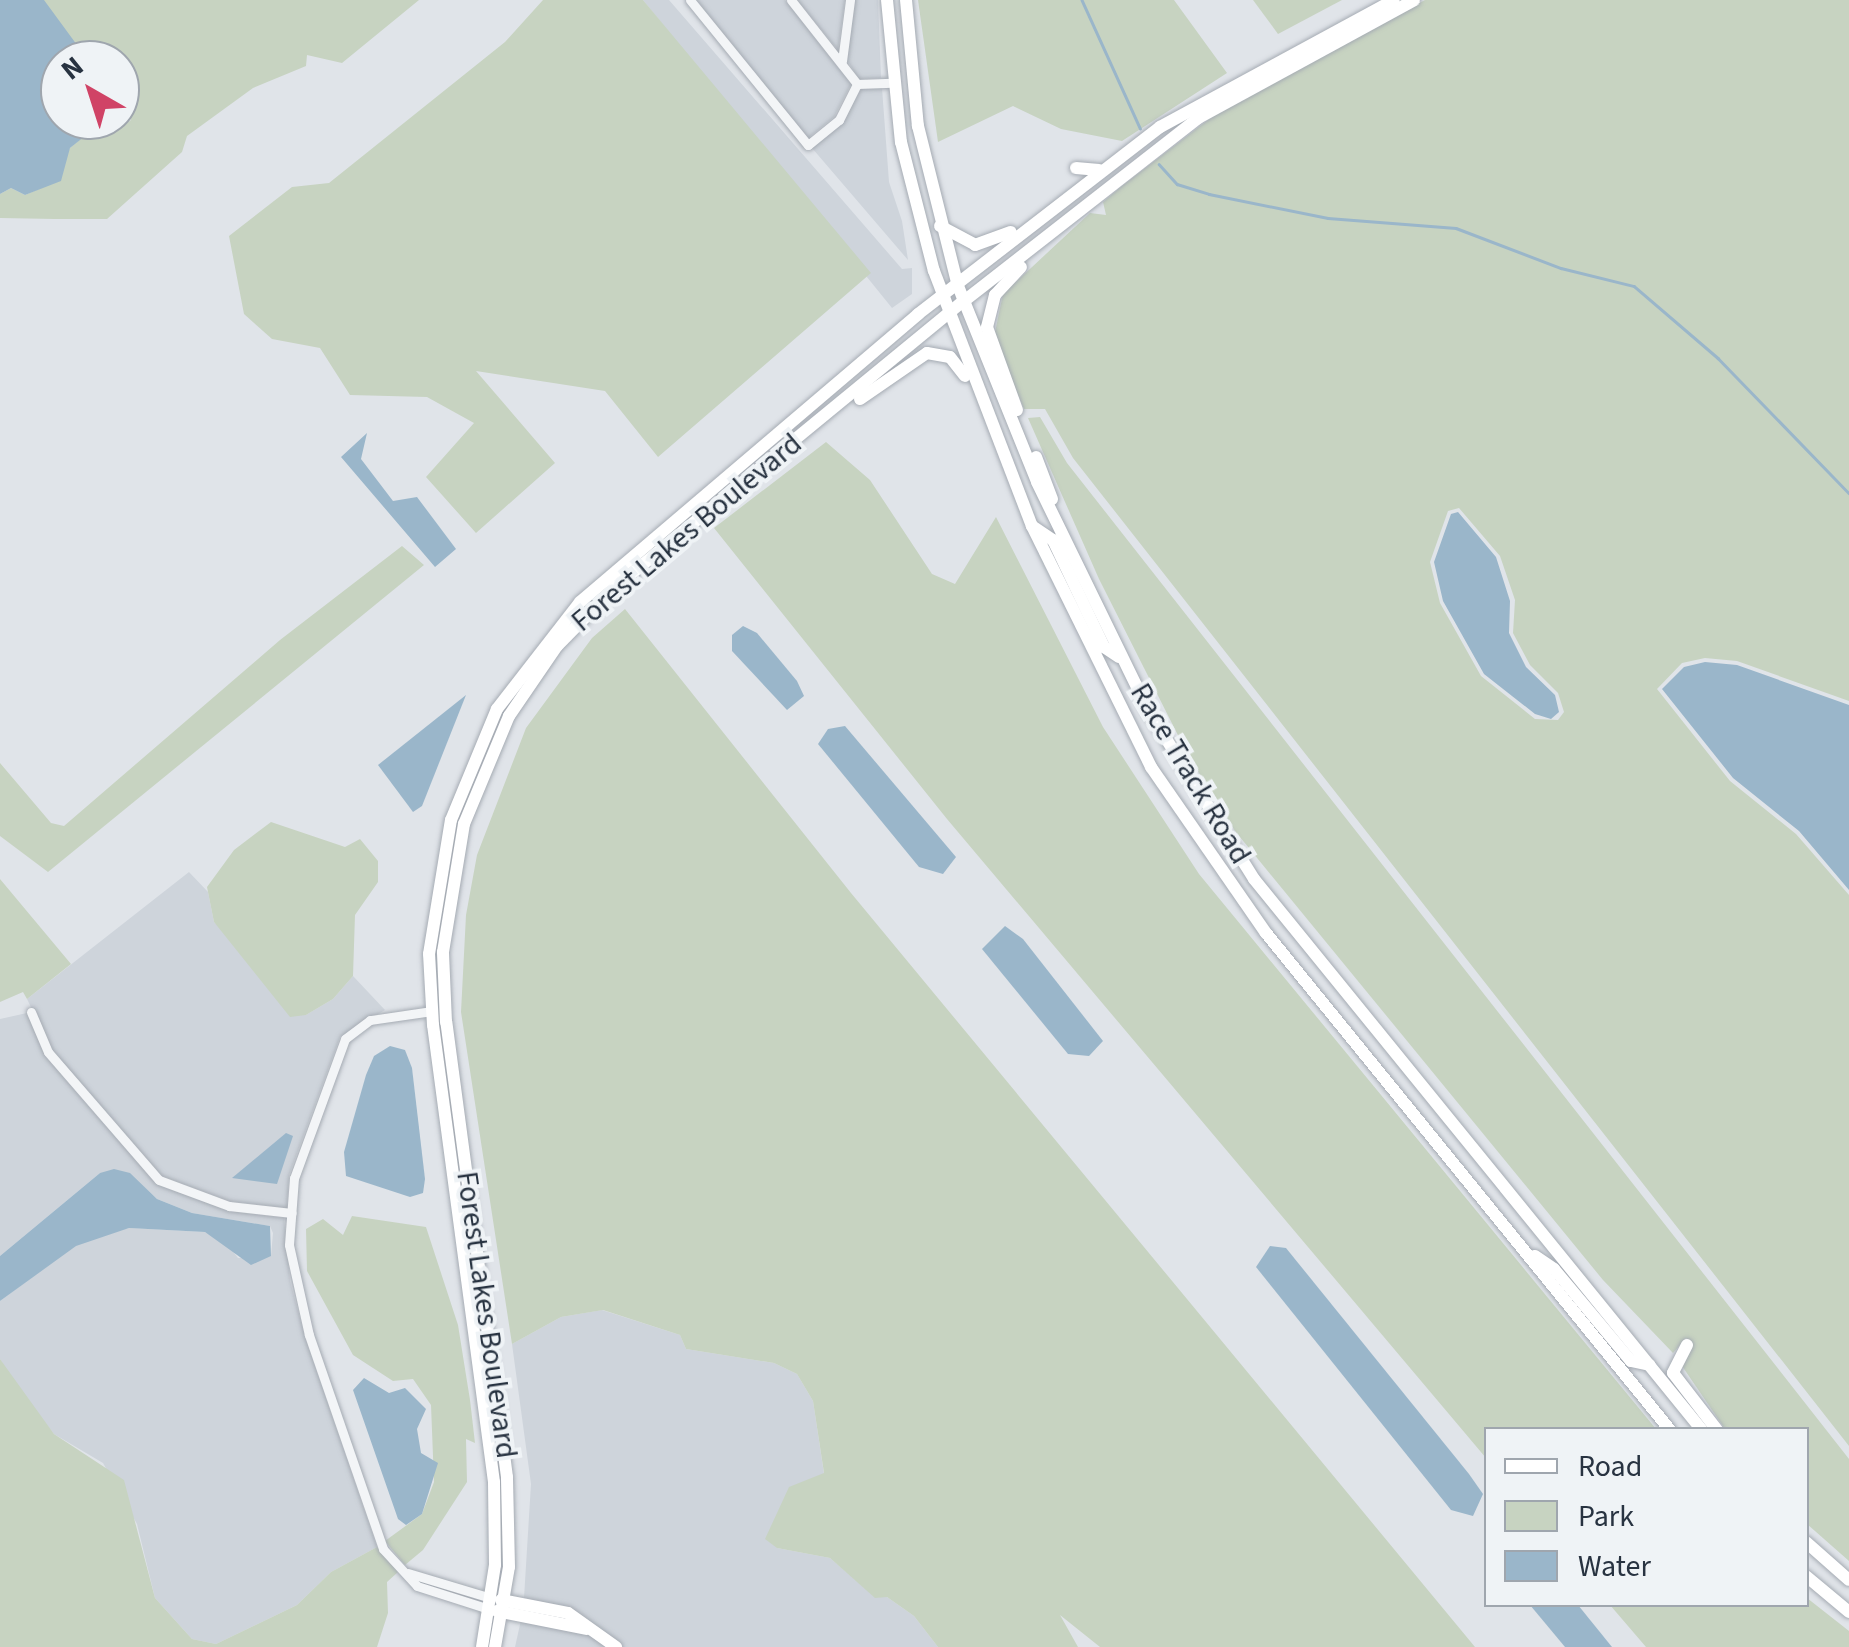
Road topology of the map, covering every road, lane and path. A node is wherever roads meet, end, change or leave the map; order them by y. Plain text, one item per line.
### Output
1 (690, 0) edge
2 (790, 0) edge
3 (850, 0) edge
4 (887, 0) edge
5 (906, 0) edge
6 (1394, 0) edge
7 (1414, 0) edge
8 (842, 61) junction
9 (892, 83) junction
10 (857, 84) junction
11 (1170, 121) junction
12 (1076, 168) dead end
13 (1106, 168) junction
14 (1076, 190) junction
15 (1100, 204) junction
16 (940, 226) junction
17 (1031, 252) junction
18 (958, 286) junction
19 (942, 296) junction
20 (964, 301) junction
21 (949, 314) junction
22 (978, 398) junction
23 (721, 500) junction
24 (1054, 516) junction
25 (1032, 526) junction
26 (1075, 526) dead end
27 (1070, 551) junction
28 (1122, 658) junction
29 (432, 1011) junction
30 (32, 1012) dead end
31 (292, 1213) junction
32 (1524, 1249) junction
33 (1687, 1345) dead end
34 (1650, 1366) junction
35 (1668, 1427) edge
36 (1700, 1427) edge
37 (1715, 1427) edge
38 (1809, 1545) edge
39 (1809, 1579) edge
40 (1849, 1580) edge
41 (497, 1605) junction
42 (1849, 1612) edge
43 (482, 1647) edge
44 (495, 1647) edge
45 (616, 1647) edge

1 - 10 street
2 - 8 street
3 - 8 street
4 - 9 main road, Race Track Road
5 - 16 main road, Race Track Road
6 - 11 main road
7 - 15 main road, Forest Lakes Boulevard
8 - 10 street
9 - 10 street
9 - 19 main road, Race Track Road
11 - 13 main road, Forest Lakes Boulevard
11 - 15 main road
12 - 13 main road
13 - 14 main road, Forest Lakes Boulevard
14 - 16 main road
14 - 18 main road, Forest Lakes Boulevard
15 - 17 main road, Forest Lakes Boulevard
16 - 18 main road, Race Track Road
17 - 20 main road, Forest Lakes Boulevard
17 - 24 main road
18 - 19 main road, Forest Lakes Boulevard
18 - 20 main road, Race Track Road
19 - 21 main road, Race Track Road
19 - 29 main road, Forest Lakes Boulevard
20 - 21 main road, Forest Lakes Boulevard
20 - 24 main road, Race Track Road
21 - 22 main road, Race Track Road
21 - 23 main road, Forest Lakes Boulevard
22 - 23 main road
22 - 25 main road, Race Track Road
23 - 41 main road, Forest Lakes Boulevard
24 - 27 main road, Race Track Road
25 - 28 main road
25 - 32 main road, Race Track Road
26 - 27 main road
27 - 28 main road, Race Track Road
28 - 34 main road, Race Track Road
29 - 31 street
29 - 41 main road, Forest Lakes Boulevard
30 - 31 street
31 - 41 street
32 - 34 main road
32 - 35 main road, Race Track Road
33 - 37 main road
34 - 36 main road, Race Track Road
38 - 40 main road
39 - 42 main road
41 - 43 main road, Forest Lakes Boulevard
41 - 44 main road, Forest Lakes Boulevard
41 - 45 main road

